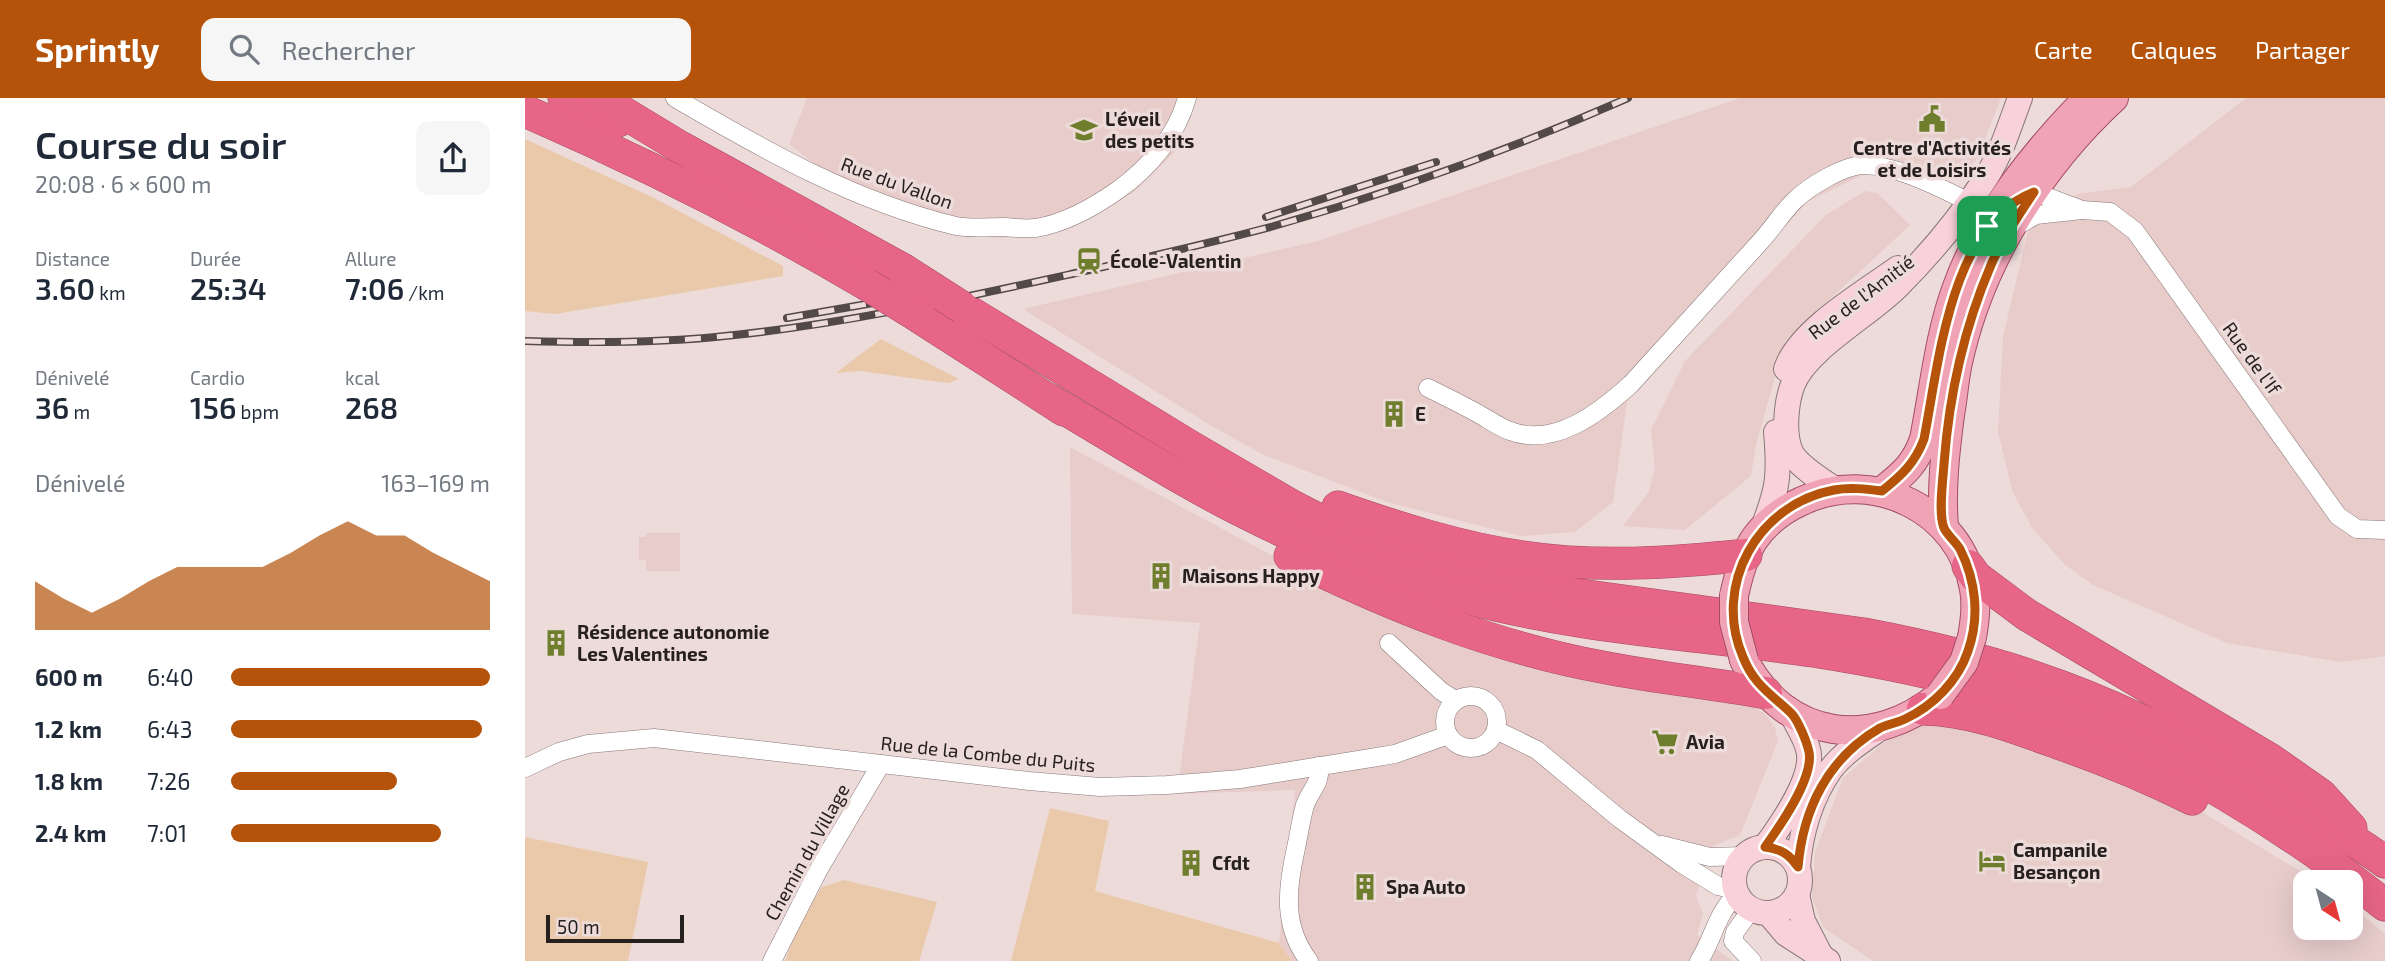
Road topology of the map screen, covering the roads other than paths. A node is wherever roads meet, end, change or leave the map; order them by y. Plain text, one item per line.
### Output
1 (564, 98) edge
2 (599, 98) edge
3 (675, 98) edge
4 (1187, 98) edge
5 (2020, 98) edge
6 (2088, 98) edge
7 (2114, 98) edge
8 (525, 111) edge
9 (680, 147) junction
10 (2034, 192) junction
11 (1969, 202) junction
12 (2082, 210) junction
13 (1999, 228) junction
14 (1944, 235) junction
15 (1428, 388) dead end
16 (1048, 399) junction
17 (1191, 447) junction
18 (1835, 489) junction
19 (1882, 491) junction
20 (1944, 527) junction
21 (2385, 530) edge
22 (1754, 542) junction
23 (1968, 566) junction
24 (1388, 643) dead end
25 (1766, 693) junction
26 (1455, 700) junction
27 (1932, 702) junction
28 (1792, 714) junction
29 (1882, 727) junction
30 (1496, 730) junction
31 (1448, 735) junction
32 (881, 764) junction
33 (1319, 766) junction
34 (525, 768) edge
35 (1657, 845) junction
36 (1755, 851) junction
37 (2381, 860) edge
38 (1798, 867) junction
39 (2320, 870) edge
40 (1797, 894) junction
41 (2363, 897) edge
42 (1748, 902) junction
43 (2385, 905) edge
44 (2385, 911) edge
45 (1824, 958) edge
46 (772, 961) edge
47 (1309, 961) edge
48 (1699, 961) edge
49 (1752, 961) edge

1 - 9 highway
2 - 9 highway
3 - 4 street, Rue du Vallon
5 - 11 street, Rue de l'Amitié
6 - 13 main road
7 - 10 main road
8 - 16 highway, bridge
9 - 17 highway, bridge
10 - 12 street
10 - 13 main road
11 - 14 street, Rue de l'Amitié
11 - 15 street
12 - 13 street
12 - 21 street, Rue de l'If
13 - 19 main road
13 - 20 main road
14 - 18 street, Rue de l'Amitié
14 - 22 street, Rue de l'Amitié
16 - 25 highway
16 - 43 highway
17 - 22 highway
17 - 37 highway
18 - 19 main road
18 - 22 main road
19 - 20 main road
20 - 23 main road
22 - 25 main road, bridge
23 - 27 main road, bridge
23 - 37 highway
24 - 26 street
25 - 28 main road
26 - 30 street
26 - 31 street
27 - 29 main road
27 - 39 highway
28 - 29 main road
28 - 36 street
29 - 38 street
30 - 31 street
30 - 35 street
31 - 33 street, Rue de la Combe du Puits
32 - 33 street, Rue de la Combe du Puits
32 - 34 street, Rue de la Combe du Puits
32 - 46 street, Chemin du Village
33 - 47 street
35 - 36 street
35 - 42 street
36 - 38 street
36 - 42 street
38 - 40 street
40 - 42 street
40 - 45 street
41 - 44 highway
42 - 45 street
42 - 48 street
42 - 49 street

